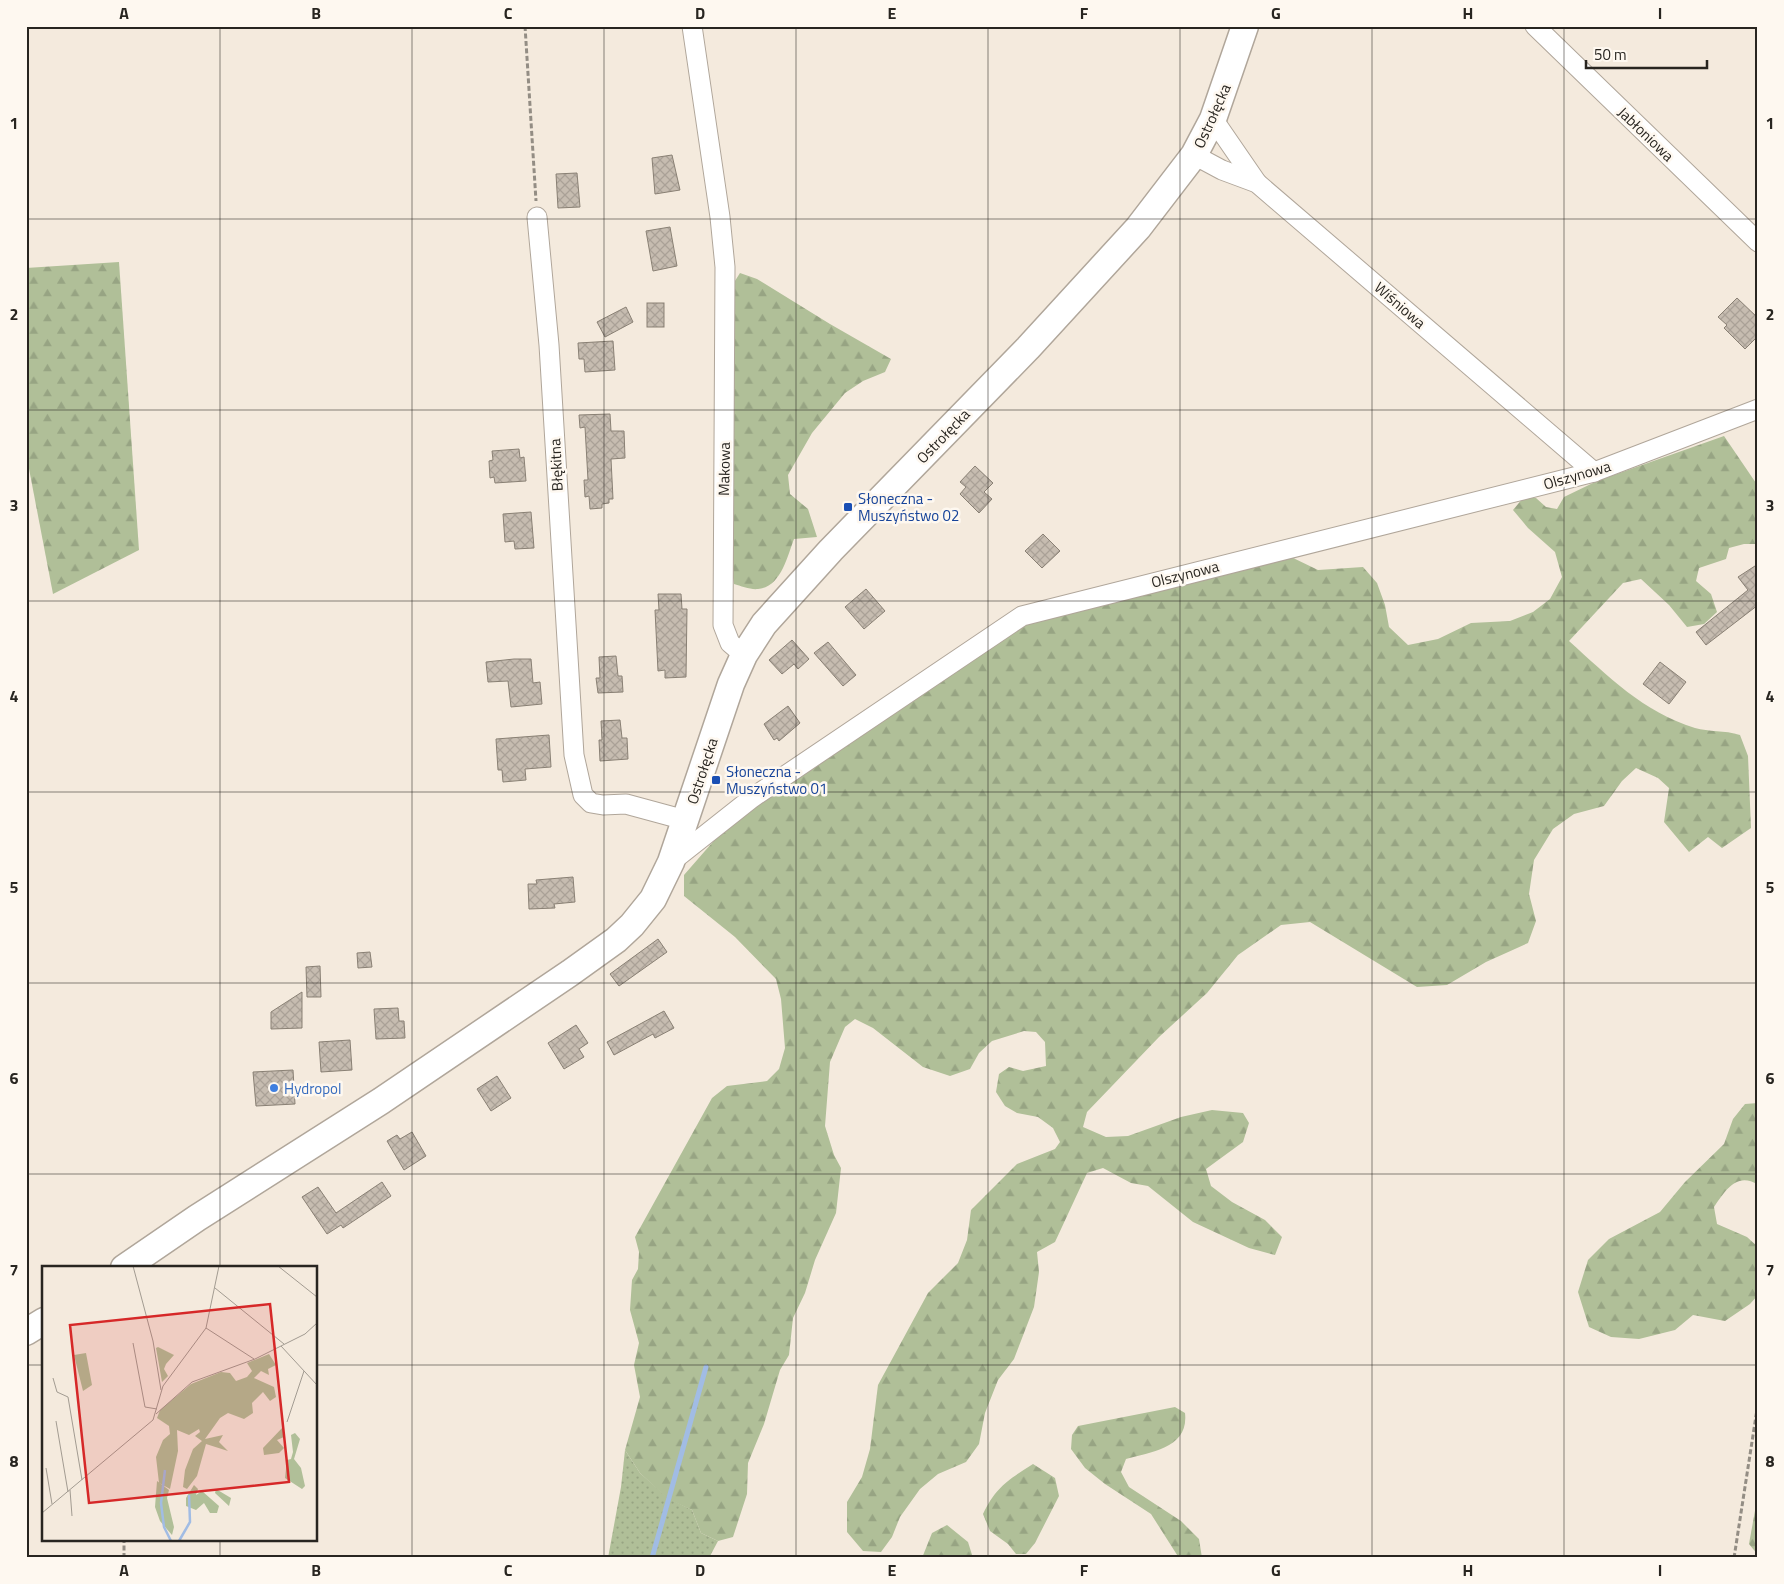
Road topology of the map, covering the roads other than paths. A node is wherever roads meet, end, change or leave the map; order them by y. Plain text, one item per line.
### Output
1 (692, 26) edge
2 (1245, 26) edge
3 (1535, 26) edge
4 (1213, 119) junction
5 (1194, 155) junction
6 (1257, 183) junction
7 (537, 217) road end
8 (1758, 242) edge
9 (1758, 409) edge
10 (1594, 472) junction
11 (744, 655) junction
12 (685, 820) junction
13 (671, 862) junction
14 (127, 1266) edge
15 (42, 1322) edge
16 (26, 1332) edge

1 - 11 street, Makowa
2 - 4 street, Ostrołęcka
3 - 8 street, Jabłoniowa
4 - 5 street, Ostrołęcka
4 - 6 street
5 - 6 street, Wiśniowa
5 - 11 street, Ostrołęcka
6 - 10 street, Wiśniowa
7 - 12 street, Błękitna
9 - 10 street, Olszynowa
10 - 13 street, Olszynowa
11 - 12 street, Ostrołęcka
12 - 13 street, Ostrołęcka
13 - 14 street, Ostrołęcka
15 - 16 street

